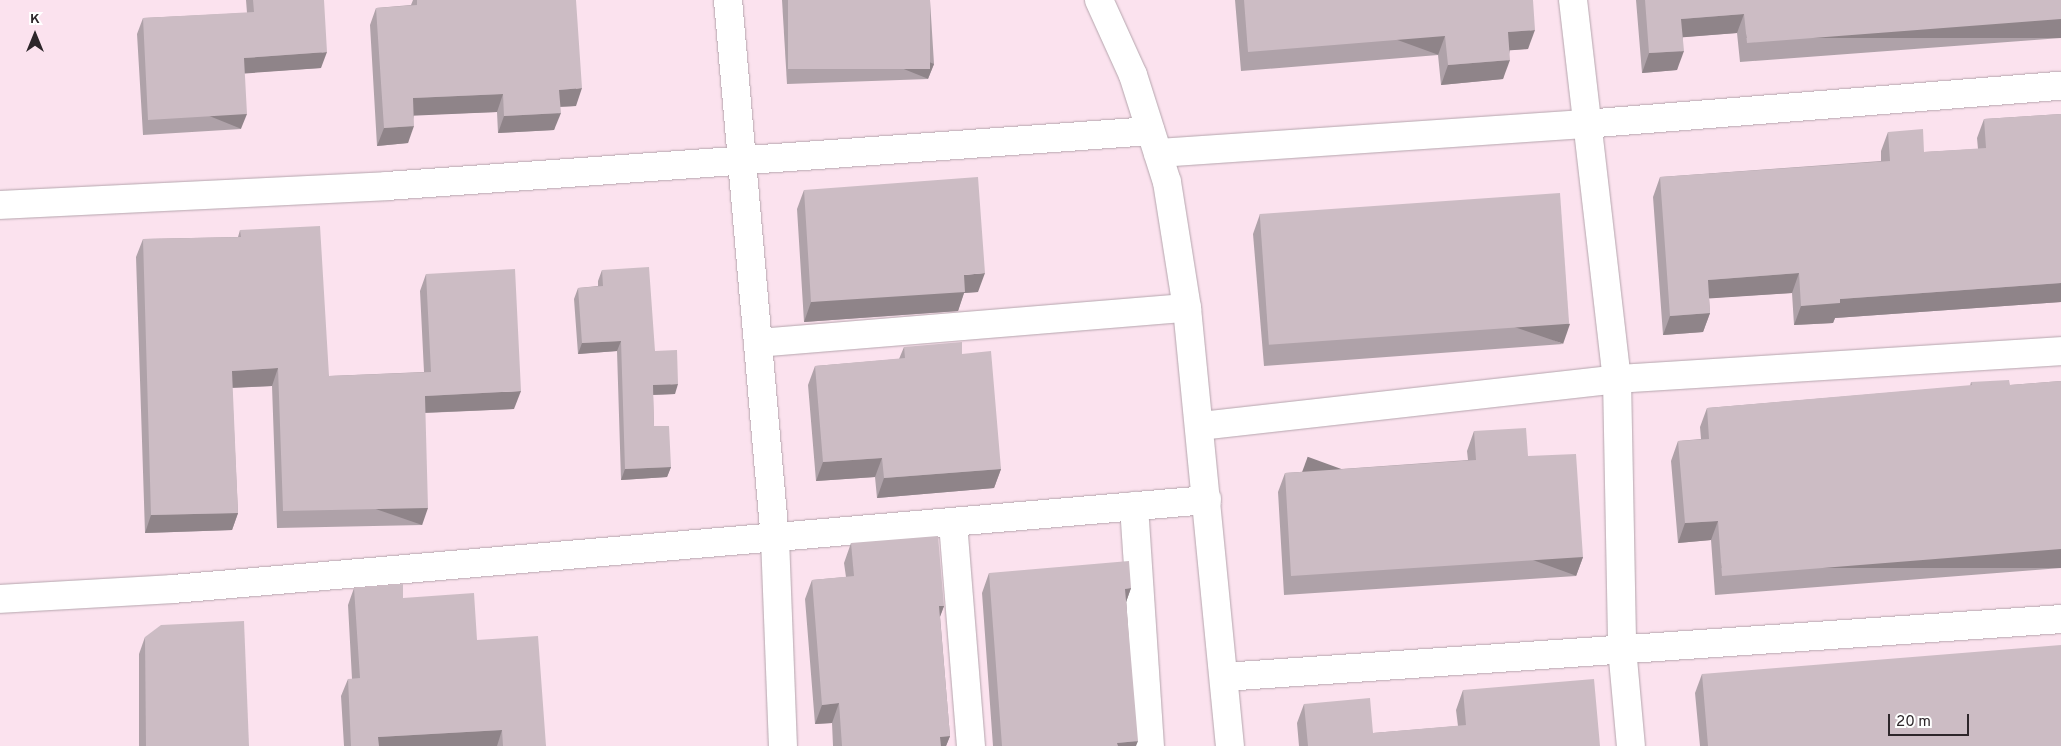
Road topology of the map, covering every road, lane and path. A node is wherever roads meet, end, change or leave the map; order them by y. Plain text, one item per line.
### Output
1 (728, 0) edge
2 (1099, 0) edge
3 (1573, 0) edge
4 (2061, 86) edge
5 (1585, 124) junction
6 (1154, 142) junction
7 (740, 161) junction
8 (0, 205) edge
9 (1187, 308) junction
10 (758, 343) junction
11 (2061, 351) edge
12 (1617, 379) junction
13 (1200, 426) junction
14 (1207, 500) junction
15 (1134, 506) junction
16 (953, 523) junction
17 (775, 538) junction
18 (0, 599) edge
19 (2061, 619) edge
20 (1622, 648) junction
21 (1224, 677) junction
22 (783, 746) edge
23 (971, 746) edge
24 (1150, 746) edge
25 (1230, 746) edge
26 (1631, 746) edge

1 - 7 street
2 - 6 street
3 - 5 street
4 - 5 street
5 - 6 street
5 - 12 street
6 - 7 street
6 - 9 street
7 - 8 street
7 - 10 street
9 - 10 street
9 - 13 street
10 - 17 street
11 - 12 street
12 - 13 street
12 - 20 street
13 - 14 street
14 - 15 street
14 - 21 street
15 - 16 street
15 - 24 street
16 - 17 street
16 - 23 street
17 - 18 street
17 - 22 street
19 - 20 street
20 - 21 street
20 - 26 street
21 - 25 street

